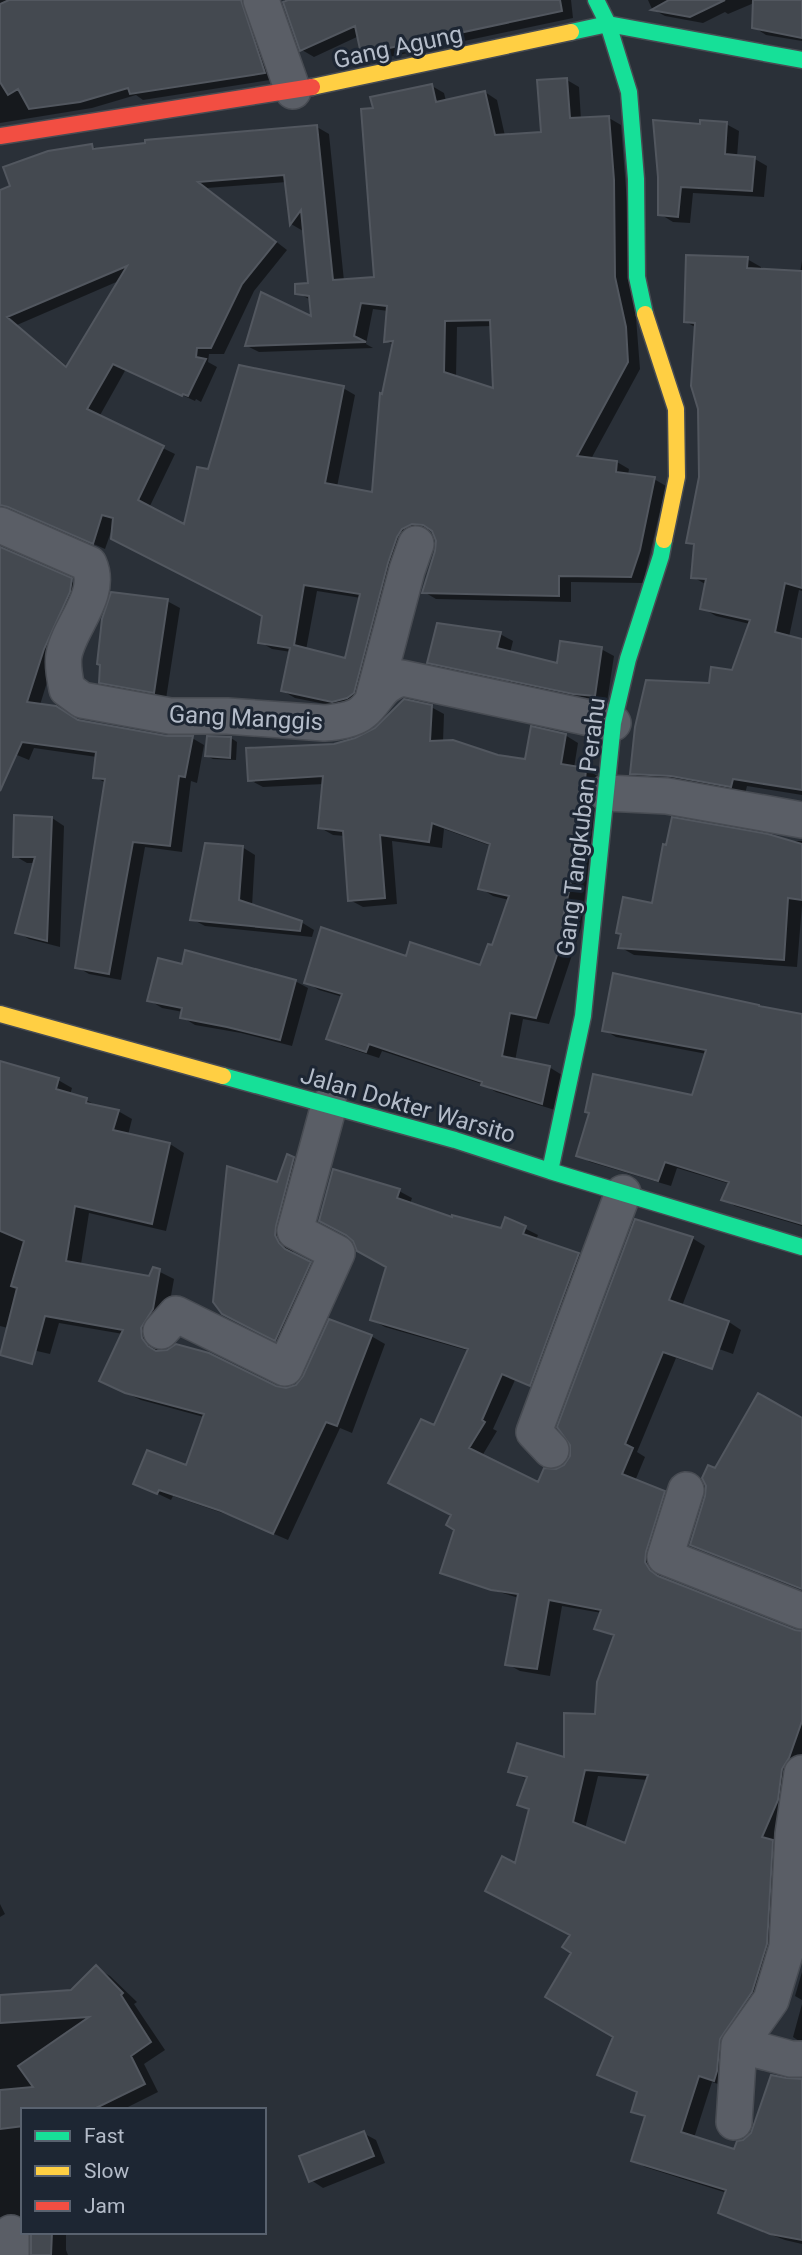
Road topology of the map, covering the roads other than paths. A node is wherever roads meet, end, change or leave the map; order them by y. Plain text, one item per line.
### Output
1 (261, 0) edge
2 (596, 0) edge
3 (608, 24) junction
4 (802, 61) edge
5 (293, 91) junction
6 (0, 136) edge
7 (0, 525) edge
8 (416, 544) dead end
9 (373, 699) junction
10 (613, 723) junction
11 (606, 793) junction
12 (802, 820) edge
13 (0, 1014) edge
14 (329, 1105) junction
15 (550, 1171) junction
16 (622, 1193) junction
17 (802, 1247) edge
18 (161, 1331) dead end
19 (551, 1450) dead end
20 (686, 1490) dead end
21 (802, 1611) edge
22 (802, 1773) edge
23 (739, 2045) junction
24 (802, 2059) edge
25 (734, 2122) dead end

1 - 5 street
2 - 3 street, Gang Tangkuban Perahu
3 - 4 street, Gang Agung
3 - 5 street, Gang Agung
3 - 10 street, Gang Tangkuban Perahu
5 - 6 street, Gang Agung
7 - 9 street, Gang Manggis
8 - 9 street
9 - 10 street, Gang Manggis
10 - 11 street, Gang Tangkuban Perahu
11 - 12 street
11 - 15 street, Gang Tangkuban Perahu
13 - 14 street, Jalan Dokter Warsito
14 - 15 street, Jalan Dokter Warsito
14 - 18 street
15 - 16 street, Jalan Dokter Warsito
16 - 17 street, Jalan Dokter Warsito
16 - 19 street
20 - 21 street
22 - 23 street
23 - 24 street
23 - 25 street

